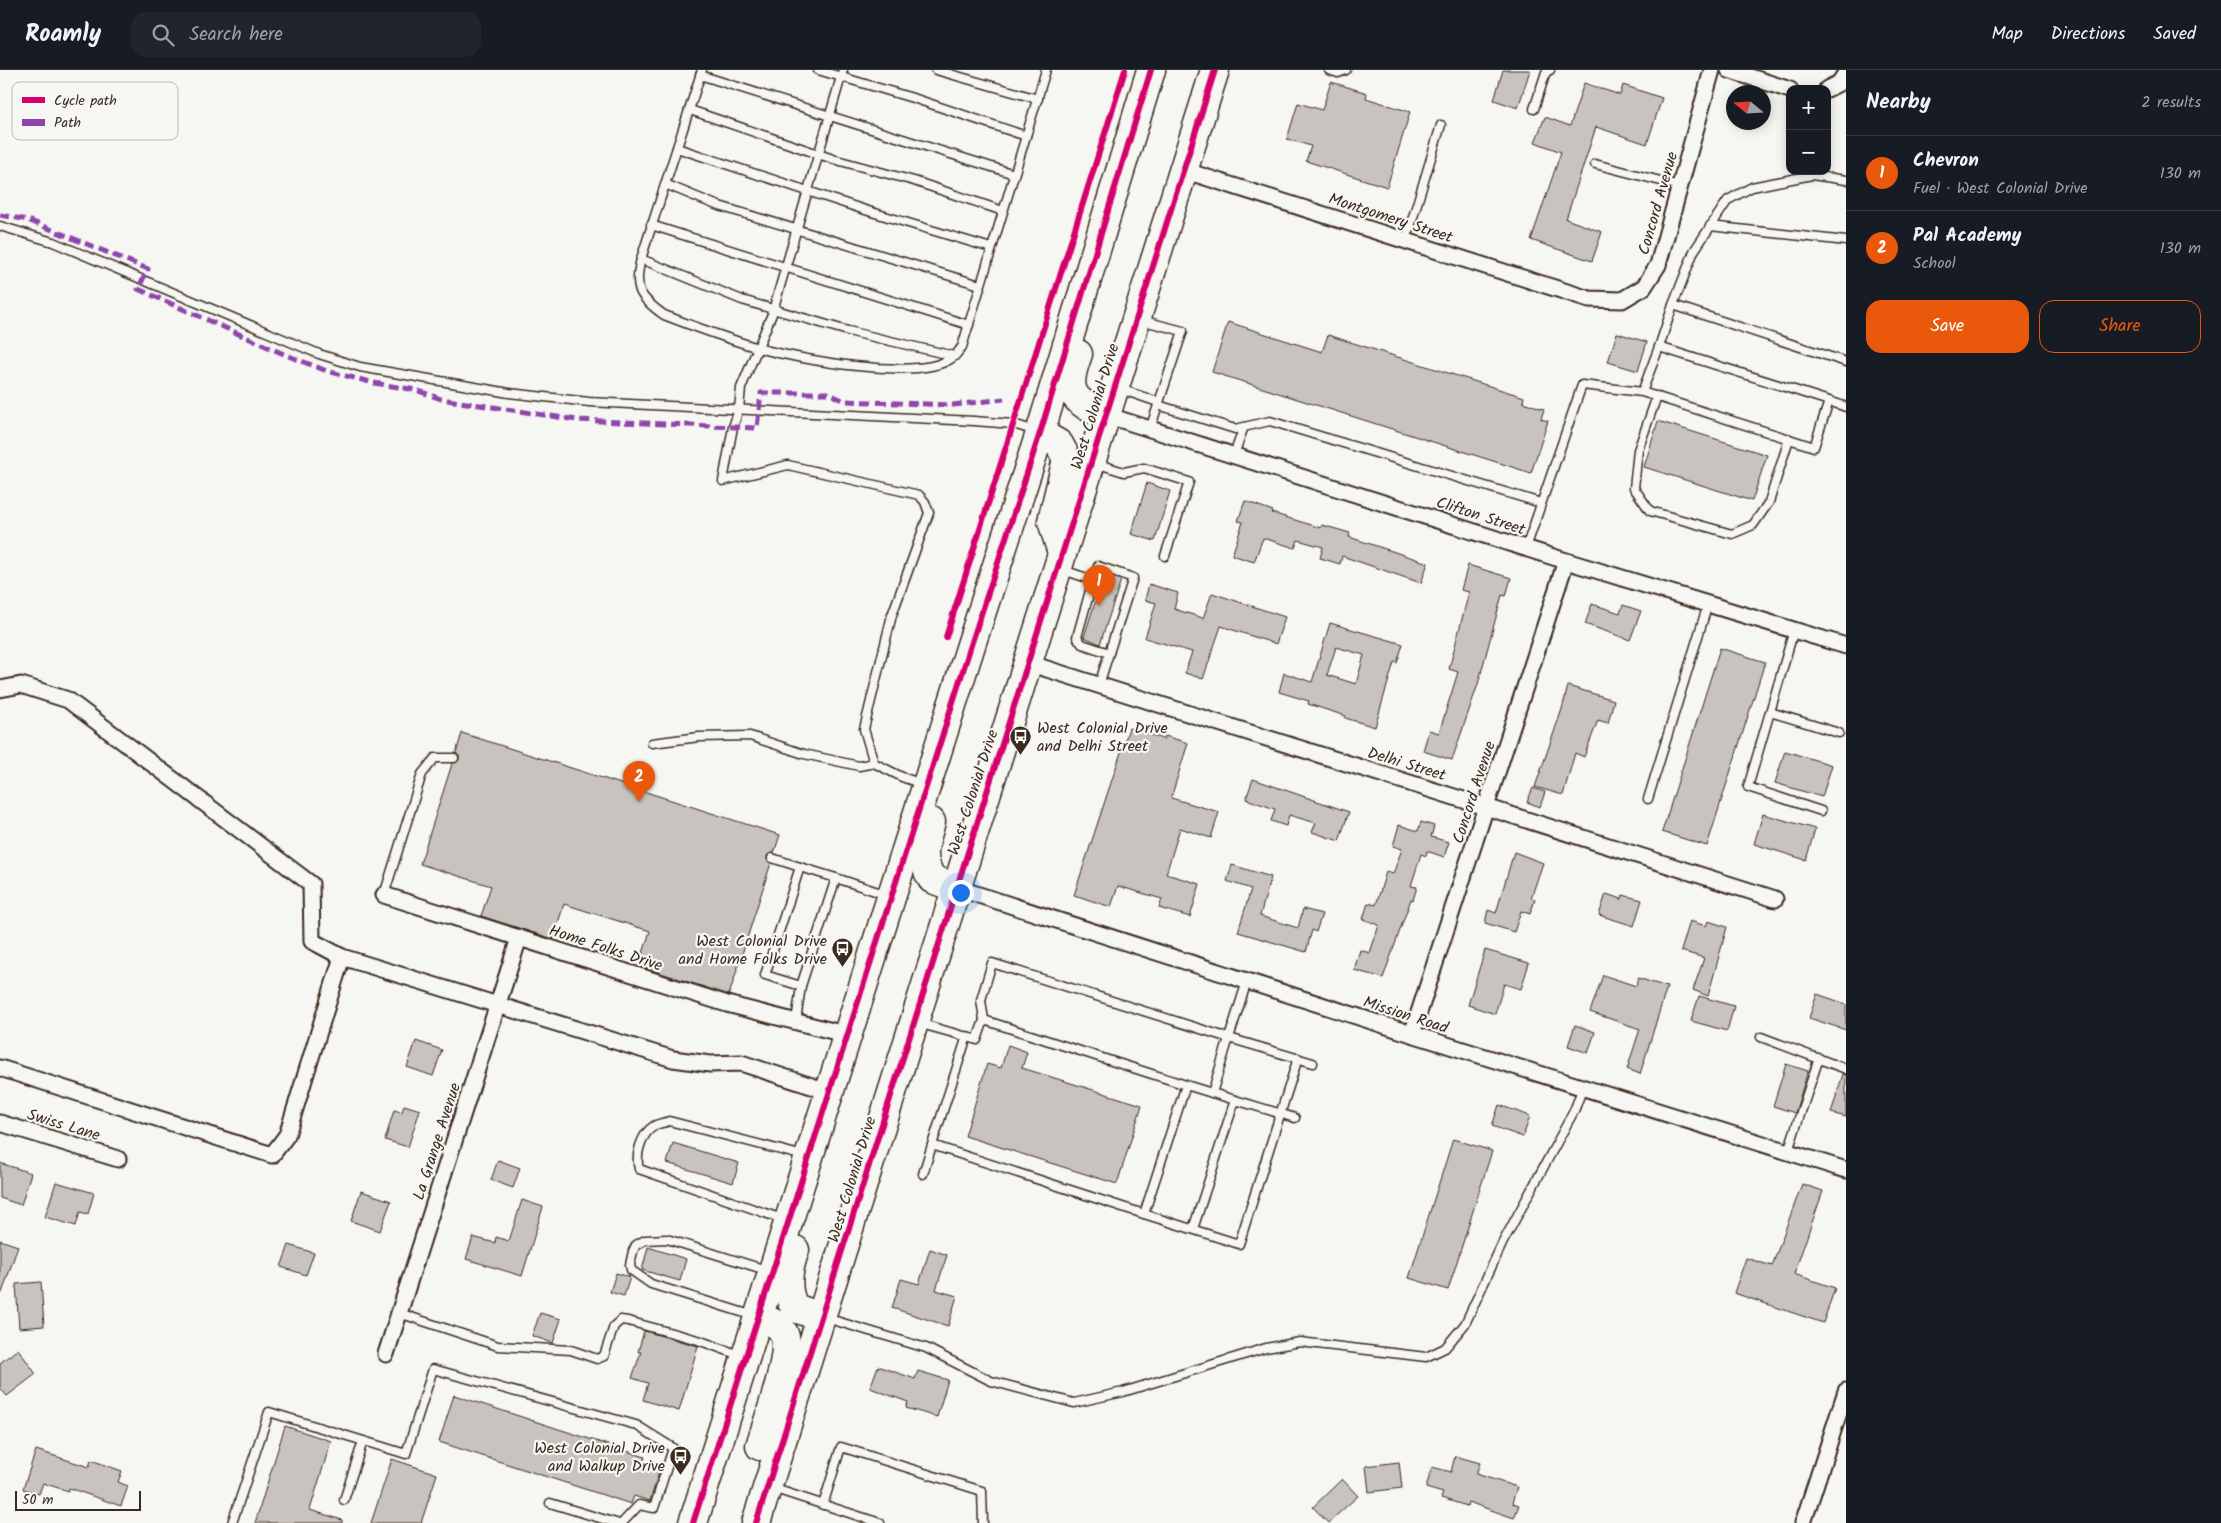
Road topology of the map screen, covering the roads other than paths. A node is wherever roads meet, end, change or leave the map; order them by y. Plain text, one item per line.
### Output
1 (818, 70) edge
2 (936, 70) edge
3 (1046, 70) edge
4 (1152, 70) edge
5 (1215, 70) edge
6 (1329, 70) edge
7 (1346, 70) edge
8 (1550, 70) edge
9 (1712, 70) edge
10 (1729, 70) edge
11 (701, 73) edge
12 (1846, 73) edge
13 (842, 74) edge
14 (1831, 87) edge
15 (1786, 89) edge
16 (1038, 100) junction
17 (1534, 108) dead end
18 (690, 110) junction
19 (829, 116) junction
20 (1441, 125) dead end
21 (1026, 136) junction
22 (677, 148) junction
23 (818, 154) junction
24 (1595, 164) dead end
25 (1183, 170) junction
26 (1014, 174) junction
27 (1846, 180) edge
28 (665, 184) junction
29 (1680, 186) junction
30 (808, 191) junction
31 (1003, 211) junction
32 (651, 225) junction
33 (0, 226) edge
34 (1710, 226) junction
35 (797, 228) junction
36 (1406, 240) junction
37 (1846, 241) edge
38 (992, 248) junction
39 (641, 260) junction
40 (1091, 266) junction
41 (785, 267) junction
42 (980, 285) junction
43 (1590, 298) joint
44 (1673, 305) junction
45 (773, 309) junction
46 (1136, 319) junction
47 (969, 325) junction
48 (1658, 347) junction
49 (759, 348) junction
50 (954, 356) junction
51 (1846, 362) edge
52 (1114, 387) junction
53 (1642, 392) junction
54 (1656, 396) junction
55 (1829, 401) junction
56 (1158, 403) junction
57 (1846, 407) edge
58 (739, 409) junction
59 (1106, 415) junction
60 (1150, 429) junction
61 (1242, 429) junction
62 (1040, 433) junction
63 (1789, 438) junction
64 (1234, 456) junction
65 (1091, 462) junction
66 (1541, 502) junction
67 (1526, 548) junction
68 (1165, 556) dead end
69 (1060, 561) junction
70 (1566, 561) junction
71 (1094, 580) junction
72 (1708, 604) junction
73 (1794, 630) junction
74 (1846, 646) edge
75 (1109, 652) junction
76 (1028, 663) junction
77 (1099, 685) junction
78 (0, 690) edge
79 (1770, 712) junction
80 (944, 731) junction
81 (1839, 733) dead end
82 (652, 744) dead end
83 (454, 758) dead end
84 (874, 763) junction
85 (927, 786) junction
86 (1648, 799) dead end
87 (1486, 807) junction
88 (1821, 811) dead end
89 (772, 858) dead end
90 (800, 867) junction
91 (836, 878) junction
92 (957, 888) junction
93 (384, 895) joint
94 (892, 897) junction
95 (1775, 900) dead end
96 (519, 938) junction
97 (342, 957) junction
98 (1247, 981) junction
99 (801, 986) junction
100 (498, 1005) junction
101 (984, 1020) junction
102 (796, 1022) junction
103 (914, 1022) junction
104 (848, 1034) junction
105 (1412, 1034) junction
106 (967, 1036) junction
107 (1760, 1037) dead end
108 (1229, 1038) junction
109 (1298, 1058) junction
110 (1819, 1058) junction
111 (1313, 1063) dead end
112 (0, 1068) edge
113 (1846, 1069) edge
114 (1186, 1085) junction
115 (1583, 1087) junction
116 (830, 1092) junction
117 (1212, 1093) junction
118 (1235, 1100) junction
119 (1280, 1113) junction
120 (1294, 1118) dead end
121 (0, 1123) edge
122 (932, 1145) junction
123 (1788, 1151) junction
124 (118, 1159) dead end
125 (807, 1163) junction
126 (1846, 1170) edge
127 (923, 1174) dead end
128 (1144, 1214) junction
129 (789, 1221) junction
130 (1193, 1229) junction
131 (773, 1272) junction
132 (399, 1313) junction
133 (822, 1317) junction
134 (759, 1318) junction
135 (386, 1354) dead end
136 (746, 1357) junction
137 (1846, 1391) edge
138 (362, 1441) junction
139 (768, 1486) junction
140 (344, 1500) dead end
141 (550, 1503) dead end
142 (823, 1505) junction
143 (232, 1523) edge
144 (616, 1523) edge
145 (622, 1523) edge
146 (693, 1523) edge
147 (756, 1523) edge
148 (880, 1523) edge
149 (983, 1523) edge
150 (1803, 1523) edge

1 - 13 lane
2 - 16 lane
3 - 16 lane
4 - 40 highway
5 - 25 highway, West Colonial Drive
6 - 7 lane
8 - 17 lane
9 - 29 street, Concord Avenue
10 - 15 street
11 - 18 lane
11 - 19 lane
12 - 14 street
13 - 19 lane
13 - 21 lane
16 - 21 lane
18 - 22 lane
18 - 23 lane
19 - 23 lane
19 - 26 lane
20 - 36 lane
21 - 26 lane
22 - 28 lane
22 - 30 lane
23 - 30 lane
23 - 31 lane
24 - 29 lane
25 - 36 street, Montgomery Street
25 - 46 highway, West Colonial Drive
26 - 31 lane
27 - 34 lane
28 - 32 lane
28 - 35 lane
29 - 43 street, Concord Avenue
30 - 35 lane
30 - 38 lane
31 - 38 lane
32 - 39 lane
32 - 41 lane
33 - 58 lane
34 - 37 lane
34 - 44 lane
35 - 41 lane
35 - 42 lane
36 - 43 street, Montgomery Street
38 - 42 lane
39 - 45 lane
39 - 49 lane
40 - 59 highway
40 - 62 highway
41 - 45 lane
41 - 47 lane
42 - 47 lane
44 - 48 lane
44 - 51 lane
45 - 49 lane
45 - 50 lane
46 - 52 highway, West Colonial Drive
46 - 56 lane
47 - 50 lane
48 - 53 lane
48 - 55 lane
49 - 50 lane
49 - 58 lane
52 - 56 lane
52 - 59 highway, West Colonial Drive
53 - 54 lane
53 - 66 lane
54 - 63 lane
54 - 63 lane
55 - 57 lane
55 - 63 lane
56 - 60 lane
56 - 61 lane
58 - 62 lane
58 - 84 lane
59 - 60 street, Clifton Street
59 - 65 highway, West Colonial Drive
60 - 64 street, Clifton Street
61 - 64 lane
61 - 66 lane
62 - 69 highway
62 - 80 highway
64 - 67 street, Clifton Street
65 - 68 lane
65 - 69 highway, West Colonial Drive
66 - 67 lane
67 - 70 street, Clifton Street
69 - 71 lane
69 - 76 highway, West Colonial Drive
70 - 72 street, Clifton Street
70 - 87 street, Concord Avenue
71 - 75 lane
71 - 75 lane
72 - 73 street, Clifton Street
72 - 86 lane
73 - 74 street, Clifton Street
73 - 79 lane
75 - 77 lane
76 - 77 street, Delhi Street
76 - 92 highway, West Colonial Drive
77 - 87 street, Delhi Street
78 - 97 street
79 - 81 lane
79 - 88 lane
80 - 85 highway
80 - 92 highway
82 - 84 lane
83 - 93 lane
84 - 85 lane
85 - 94 highway
87 - 95 street, Delhi Street
87 - 105 street, Concord Avenue
89 - 90 lane
90 - 91 lane
90 - 99 lane
91 - 94 lane
91 - 99 lane
92 - 98 street, Mission Road
92 - 103 highway, West Colonial Drive
93 - 96 street, Home Folks Drive
94 - 104 highway
96 - 100 street, La Grange Avenue
96 - 102 street, Home Folks Drive
97 - 100 street
97 - 112 street
98 - 105 street, Mission Road
98 - 108 lane
99 - 102 lane
100 - 116 street
100 - 132 street, La Grange Avenue
101 - 106 lane
101 - 108 lane
101 - 114 lane
102 - 104 street, Home Folks Drive
103 - 106 lane
103 - 133 highway, West Colonial Drive
104 - 116 highway
105 - 115 street, Mission Road
106 - 122 lane
107 - 110 lane
108 - 109 lane
108 - 117 lane
109 - 111 lane
109 - 119 lane
110 - 113 lane
110 - 123 lane
114 - 117 lane
114 - 128 lane
115 - 123 street, Mission Road
115 - 133 lane
116 - 125 highway
117 - 118 lane
118 - 119 lane
118 - 130 lane
119 - 120 lane
119 - 130 lane
121 - 124 street, Swiss Lane
122 - 127 lane
122 - 128 lane
123 - 126 street, Mission Road
125 - 129 highway
125 - 129 lane
125 - 133 highway
128 - 130 lane
129 - 131 highway
131 - 134 highway
131 - 134 lane
132 - 135 street, La Grange Avenue
132 - 136 lane
133 - 139 highway, West Colonial Drive
134 - 136 highway
134 - 139 highway
136 - 146 highway
137 - 150 street
138 - 140 lane
138 - 143 lane
138 - 145 lane
139 - 142 lane
139 - 147 highway, West Colonial Drive
141 - 144 lane
142 - 148 lane
142 - 149 lane

